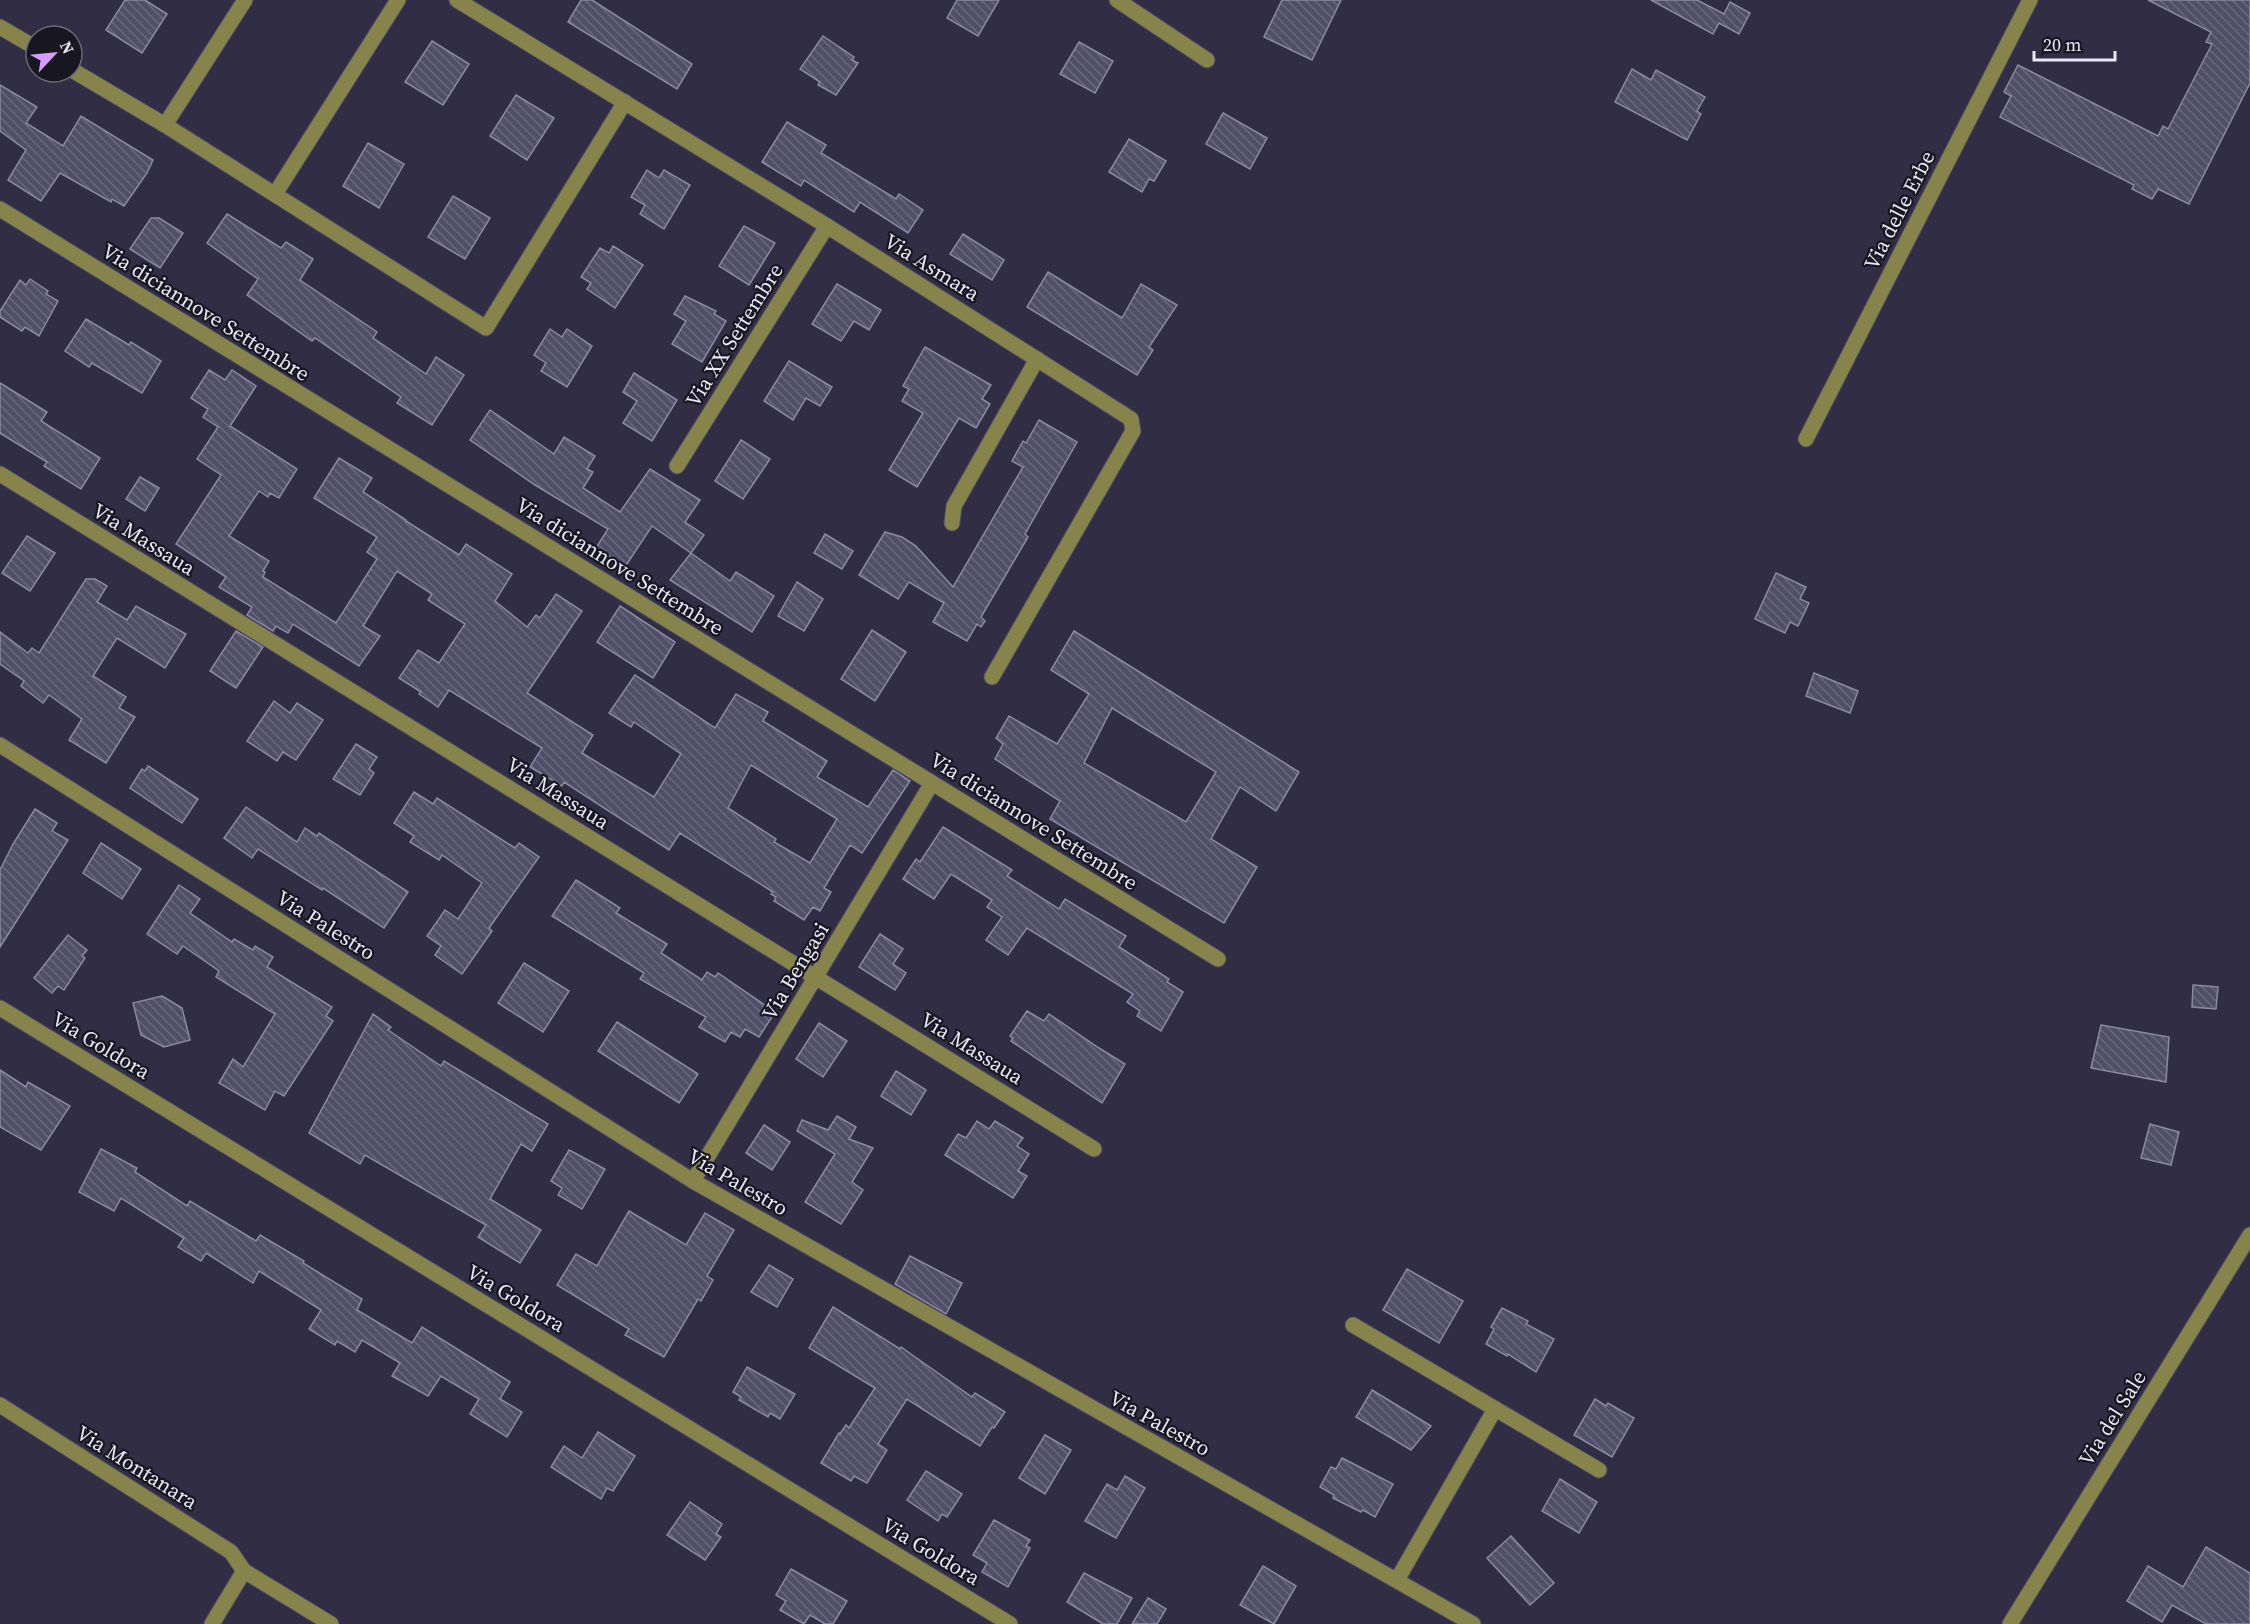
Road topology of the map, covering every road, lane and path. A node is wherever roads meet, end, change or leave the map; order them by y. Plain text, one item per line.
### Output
1 (245, 0) edge
2 (398, 0) edge
3 (457, 0) edge
4 (1117, 0) edge
5 (2030, 0) edge
6 (0, 27) edge
7 (24, 41) edge
8 (1208, 60) dead end
9 (84, 77) edge
10 (625, 102) junction
11 (165, 124) junction
12 (275, 195) junction
13 (0, 209) edge
14 (827, 226) junction
15 (1038, 359) junction
16 (1806, 439) dead end
17 (677, 466) dead end
18 (0, 474) edge
19 (952, 523) dead end
20 (993, 677) dead end
21 (0, 745) edge
22 (932, 783) junction
23 (1218, 959) dead end
24 (816, 977) junction
25 (0, 1008) edge
26 (1094, 1149) dead end
27 (693, 1181) junction
28 (2250, 1235) edge
29 (1353, 1325) dead end
30 (0, 1405) edge
31 (1496, 1409) junction
32 (1599, 1470) dead end
33 (244, 1571) junction
34 (1397, 1580) junction
35 (212, 1624) edge
36 (331, 1624) edge
37 (1010, 1624) edge
38 (1473, 1624) edge
39 (2010, 1624) edge

1 - 11 street
2 - 12 street
3 - 10 street, Via Asmara
4 - 8 street
5 - 16 street, Via delle Erbe
6 - 7 street
9 - 11 street
10 - 12 street
10 - 14 street, Via Asmara
11 - 12 street
13 - 22 street, Via diciannove Settembre
14 - 15 street, Via Asmara
14 - 17 street, Via XX Settembre
15 - 19 street
15 - 20 street, Via Asmara
18 - 24 street, Via Massaua
21 - 27 street, Via Palestro
22 - 23 street, Via diciannove Settembre
22 - 24 street, Via Bengasi
24 - 26 street, Via Massaua
24 - 27 street, Via Bengasi
25 - 37 street, Via Goldora
27 - 34 street, Via Palestro
28 - 39 street, Via del Sale
29 - 31 street
30 - 33 street, Via Montanara
31 - 32 street
31 - 34 street
33 - 35 street
33 - 36 street, Via Montanara
34 - 38 street, Via Palestro

